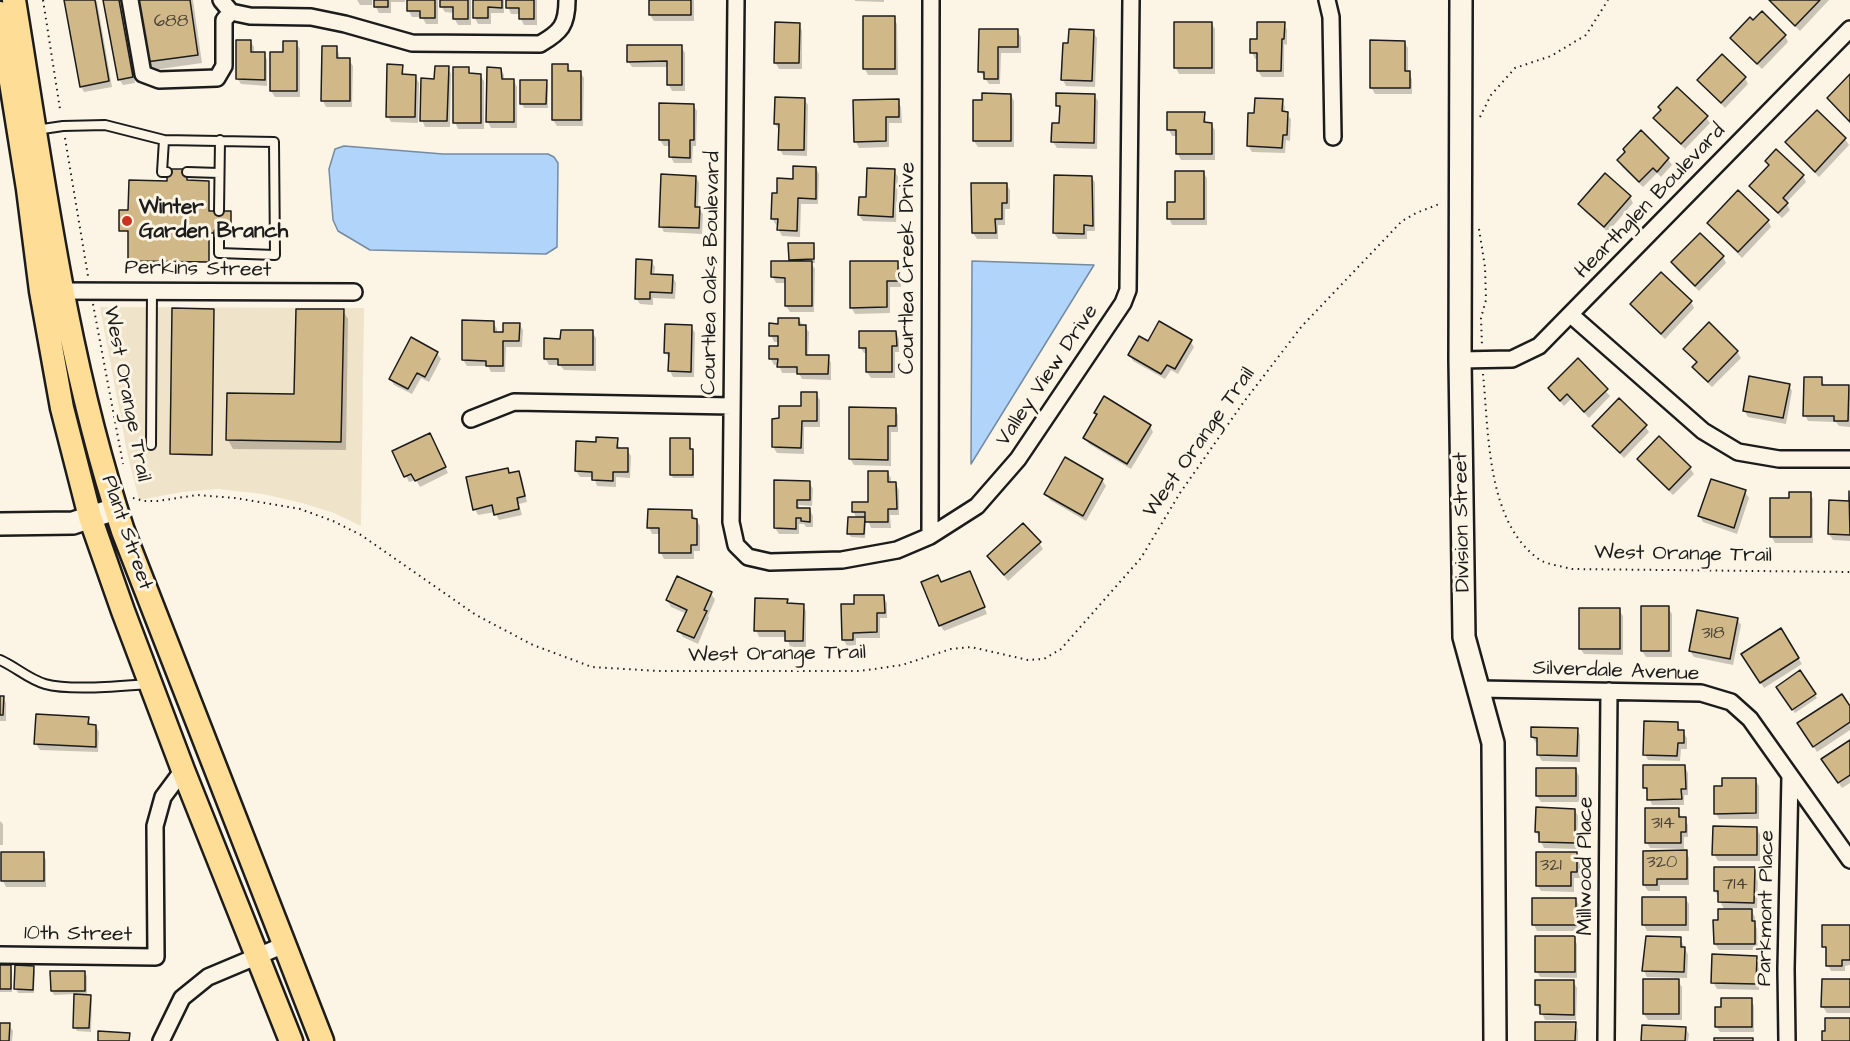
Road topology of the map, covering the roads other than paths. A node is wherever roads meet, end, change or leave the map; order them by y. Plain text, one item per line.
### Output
1 (14, 0) edge
2 (130, 0) edge
3 (567, 0) edge
4 (736, 0) edge
5 (931, 0) edge
6 (1131, 0) edge
7 (1327, 0) edge
8 (1461, 0) edge
9 (226, 6) edge
10 (0, 13) edge
11 (1850, 29) edge
12 (11, 69) edge
13 (27, 132) junction
14 (1333, 137) dead end
15 (164, 140) junction
16 (220, 140) junction
17 (167, 172) dead end
18 (187, 172) dead end
19 (219, 173) junction
20 (219, 210) dead end
21 (219, 233) dead end
22 (52, 291) junction
23 (152, 291) junction
24 (354, 292) dead end
25 (1571, 315) junction
26 (1460, 360) junction
27 (732, 406) junction
28 (471, 419) dead end
29 (151, 445) dead end
30 (1850, 459) edge
31 (115, 509) junction
32 (90, 517) junction
33 (0, 524) edge
34 (930, 536) junction
35 (736, 545) joint
36 (0, 660) edge
37 (150, 683) junction
38 (1479, 689) junction
39 (1610, 691) junction
40 (183, 770) junction
41 (1790, 776) junction
42 (1850, 860) edge
43 (284, 945) junction
44 (0, 955) edge
45 (258, 956) junction
46 (161, 1041) edge
47 (291, 1041) edge
48 (322, 1041) edge
49 (1495, 1041) edge
50 (1606, 1041) edge
51 (1787, 1041) edge

1 - 12 main road, Plant Street
2 - 9 street
3 - 9 street
4 - 27 street, Courtlea Oaks Boulevard
5 - 34 street, Courtlea Creek Drive
6 - 34 street, Valley View Drive
7 - 14 street
8 - 26 street, Division Street
10 - 12 main road, Plant Street
11 - 25 street, Hearthglen Boulevard
12 - 13 main road, Plant Street
13 - 15 lane
13 - 22 main road, Plant Street
15 - 16 lane
15 - 17 lane
16 - 19 lane
16 - 21 lane
18 - 19 lane
19 - 20 lane
22 - 23 street, Perkins Street
22 - 31 main road, Plant Street
22 - 32 main road, Plant Street
23 - 24 street, Perkins Street
23 - 29 lane
25 - 26 street, Hearthglen Boulevard
25 - 30 street
26 - 38 street, Division Street
27 - 28 street
27 - 35 street, Courtlea Oaks Boulevard
31 - 32 street
31 - 43 main road, Plant Street
32 - 33 street
32 - 37 main road, Plant Street
34 - 35 street, Valley View Drive
36 - 37 lane
37 - 40 main road, Plant Street
38 - 39 street, Silverdale Avenue
38 - 49 street, Division Street
39 - 41 street, Silverdale Avenue
39 - 50 street, Millwood Place
40 - 44 street, 10th Street
40 - 45 main road, Plant Street
41 - 42 street, Silverdale Avenue
41 - 51 street, Parkmont Place
43 - 45 street
43 - 48 main road, Plant Street
45 - 46 street
45 - 47 main road, Plant Street

